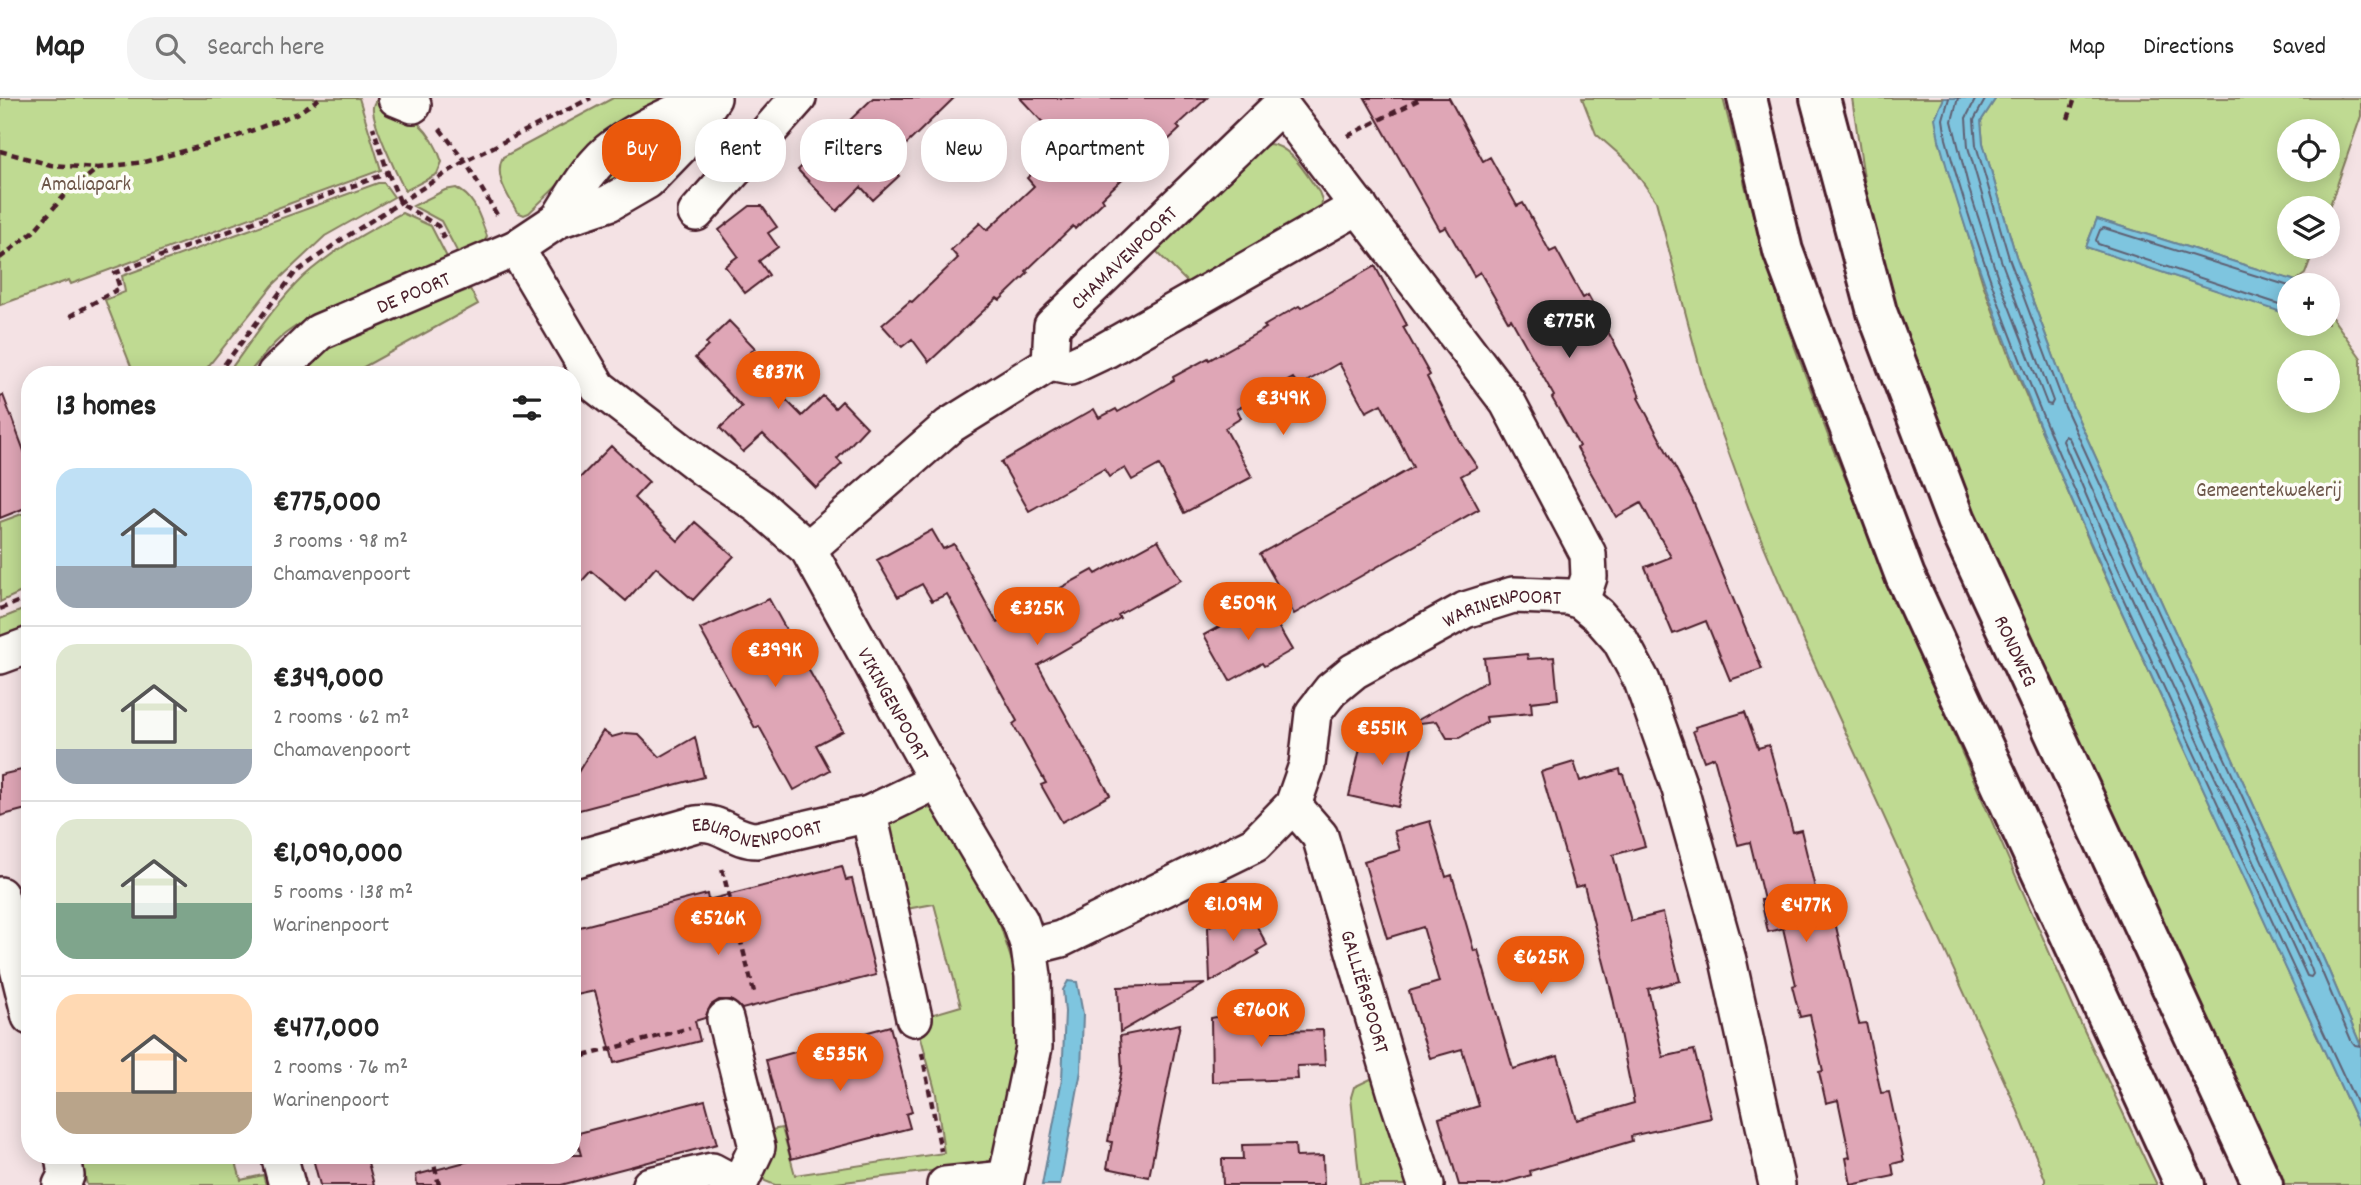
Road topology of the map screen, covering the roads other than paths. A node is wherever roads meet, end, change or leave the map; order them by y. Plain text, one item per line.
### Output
1 (707, 98) edge
2 (713, 98) edge
3 (798, 98) edge
4 (1747, 98) edge
5 (1820, 98) edge
6 (1359, 206) junction
7 (696, 213) dead end
8 (558, 220) junction
9 (516, 248) junction
10 (1050, 363) junction
11 (284, 366) edge
12 (808, 550) junction
13 (1581, 601) junction
14 (21, 648) edge
15 (0, 656) edge
16 (937, 781) junction
17 (1293, 805) junction
18 (869, 814) junction
19 (581, 857) edge
20 (0, 895) edge
21 (1029, 947) junction
22 (21, 980) edge
23 (914, 1018) road end
24 (725, 1019) road end
25 (64, 1164) edge
26 (281, 1164) edge
27 (1005, 1182) edge
28 (61, 1185) edge
29 (287, 1185) edge
30 (650, 1185) edge
31 (739, 1185) edge
32 (945, 1185) edge
33 (1426, 1185) edge
34 (1777, 1185) edge
35 (2185, 1185) edge
36 (2263, 1185) edge

1 - 8 street, DE POORT
2 - 8 street, DE POORT
3 - 7 street
4 - 35 main road
5 - 36 main road, RONDWEG
6 - 10 street
6 - 10 street, CHAMAVENPOORT
6 - 13 street, CHAMAVENPOORT
8 - 9 street, DE POORT
9 - 11 street, DE POORT
9 - 12 street, VIKINGENPOORT
10 - 12 street
12 - 16 street, VIKINGENPOORT
13 - 17 street, WARINENPOORT
13 - 34 street, WARINENPOORT
14 - 15 street
16 - 18 street, EBURONENPOORT
16 - 21 street, VIKINGENPOORT
17 - 21 street, WARINENPOORT
17 - 33 street, GALLIËRSPOORT
18 - 19 street, EBURONENPOORT
18 - 23 street
20 - 22 street
21 - 27 street, VIKINGENPOORT
24 - 31 street
25 - 28 street
26 - 29 street
27 - 32 street
30 - 31 street

